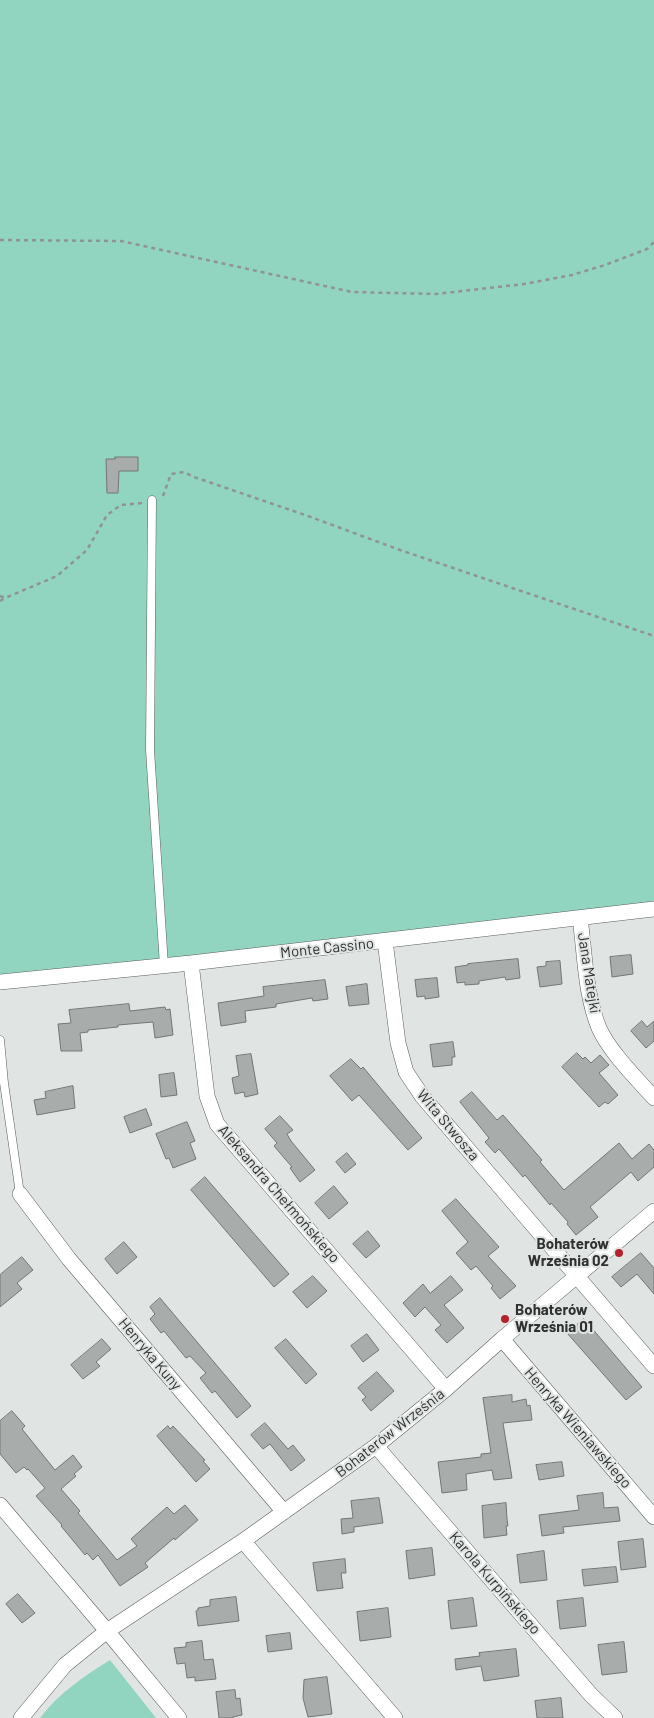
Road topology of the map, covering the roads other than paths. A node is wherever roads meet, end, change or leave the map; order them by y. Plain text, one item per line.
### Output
1 (152, 501) road end
2 (654, 909) edge
3 (580, 918) junction
4 (385, 941) junction
5 (191, 963) junction
6 (164, 966) junction
7 (0, 982) edge
8 (0, 1040) edge
9 (654, 1098) edge
10 (20, 1194) joint
11 (654, 1211) edge
12 (577, 1277) junction
13 (502, 1340) junction
14 (654, 1366) edge
15 (446, 1390) junction
16 (376, 1446) junction
17 (0, 1505) edge
18 (284, 1512) junction
19 (654, 1517) edge
20 (243, 1541) junction
21 (107, 1630) junction
22 (20, 1718) edge
23 (179, 1718) edge
24 (395, 1718) edge
25 (615, 1718) edge

1 - 6 lane
2 - 3 street, Monte Cassino
3 - 4 street, Monte Cassino
3 - 9 street, Jana Matejki
4 - 5 street, Monte Cassino
4 - 12 street, Wita Stwosza
5 - 6 street, Monte Cassino
5 - 15 street, Aleksandra Chełmońskiego
6 - 7 street, Monte Cassino
8 - 10 lane
10 - 18 street, Henryka Kuny
11 - 12 street, Bohaterów Września
12 - 13 street, Bohaterów Września
12 - 14 street, Wita Stwosza
13 - 15 street, Bohaterów Września
13 - 19 street, Henryka Wieniawskiego
15 - 16 street, Bohaterów Września
16 - 18 street, Bohaterów Września
16 - 25 street, Karola Kurpińskiego
17 - 21 street
18 - 20 street, Bohaterów Września
20 - 21 street, Bohaterów Września
20 - 24 street
21 - 22 street, Bohaterów Września
21 - 23 street

